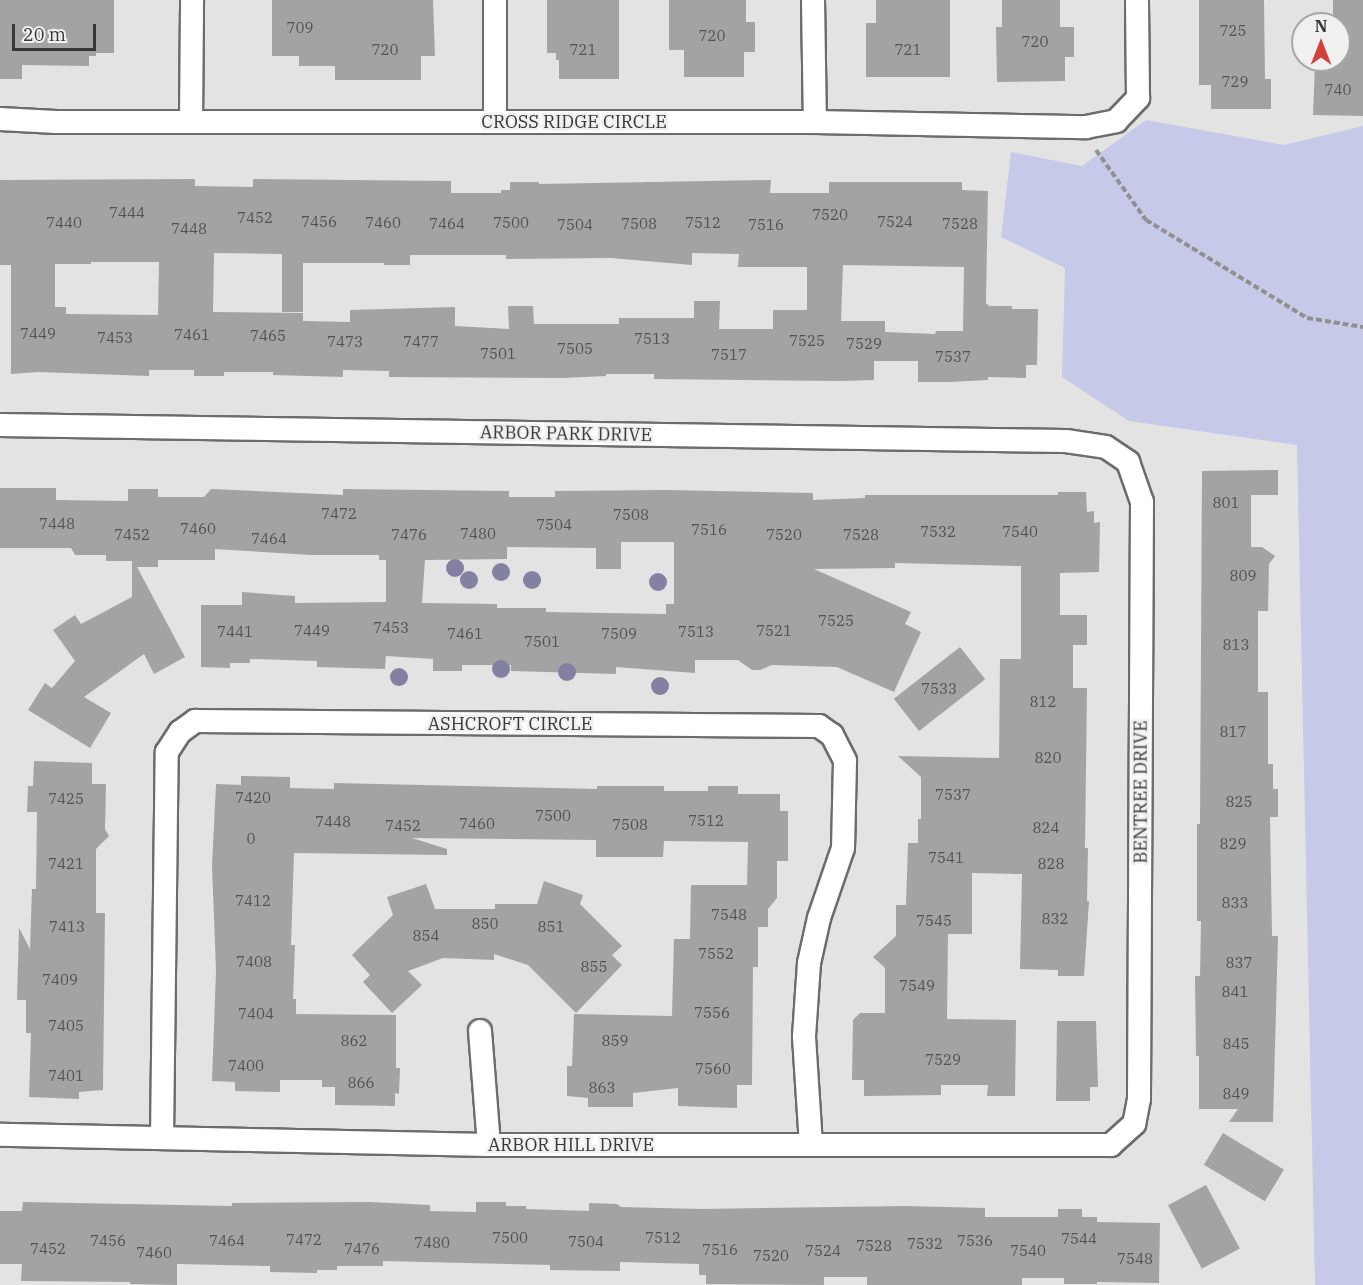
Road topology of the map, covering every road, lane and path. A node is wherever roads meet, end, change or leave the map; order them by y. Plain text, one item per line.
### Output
1 (192, 0) edge
2 (495, 0) edge
3 (813, 0) edge
4 (1137, 0) edge
5 (0, 118) edge
6 (191, 122) junction
7 (495, 122) junction
8 (815, 122) junction
9 (1086, 127) junction
10 (1363, 327) edge
11 (0, 425) edge
12 (1128, 462) joint
13 (480, 1031) dead end
14 (1134, 1124) joint
15 (0, 1135) edge
16 (162, 1138) junction
17 (489, 1145) junction
18 (811, 1145) junction

1 - 6 street
2 - 7 street
3 - 8 street
4 - 9 street, CROSS RIDGE CIRCLE
5 - 6 street, CROSS RIDGE CIRCLE
6 - 7 street, CROSS RIDGE CIRCLE
7 - 8 street, CROSS RIDGE CIRCLE
8 - 9 street, CROSS RIDGE CIRCLE
9 - 10 path
11 - 12 street, ARBOR PARK DRIVE
12 - 14 street, BENTREE DRIVE
13 - 17 street
14 - 18 street, ARBOR HILL DRIVE
15 - 16 street, ARBOR HILL DRIVE
16 - 17 street, ARBOR HILL DRIVE
16 - 18 street, ASHCROFT CIRCLE
17 - 18 street, ARBOR HILL DRIVE

